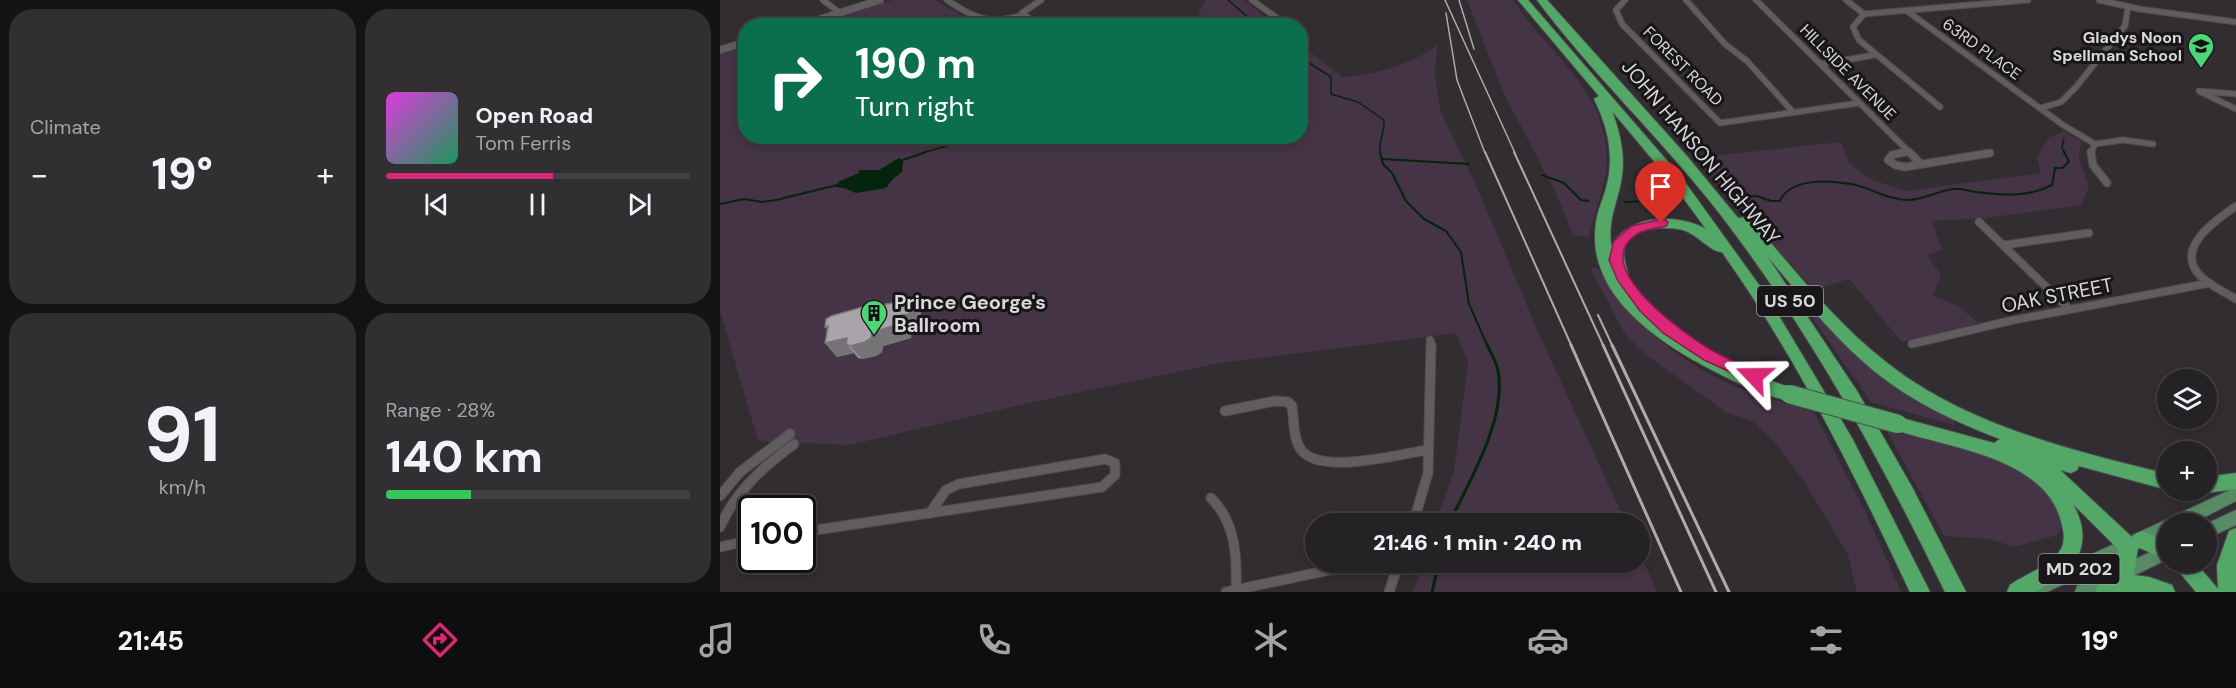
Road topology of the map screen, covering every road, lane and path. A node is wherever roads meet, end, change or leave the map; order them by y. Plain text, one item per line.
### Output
1 (823, 0) edge
2 (880, 0) edge
3 (946, 0) edge
4 (1041, 0) edge
5 (1252, 0) edge
6 (1523, 0) edge
7 (1542, 0) edge
8 (1625, 0) edge
9 (1686, 0) edge
10 (1756, 0) edge
11 (1846, 0) edge
12 (2028, 0) edge
13 (2099, 0) edge
14 (2128, 7) junction
15 (1907, 11) junction
16 (840, 13) junction
17 (1864, 14) junction
18 (1023, 15) junction
19 (824, 18) edge
20 (976, 18) edge
21 (1012, 18) edge
22 (1028, 18) edge
23 (1277, 18) edge
24 (2236, 22) edge
25 (738, 44) edge
26 (720, 50) edge
27 (1875, 55) junction
28 (1575, 62) junction
29 (1821, 64) junction
30 (2236, 94) edge
31 (1859, 103) junction
32 (1940, 107) dead end
33 (2041, 108) junction
34 (2236, 109) edge
35 (1792, 112) junction
36 (2095, 144) junction
37 (2154, 144) dead end
38 (1672, 147) junction
39 (1908, 152) junction
40 (1990, 153) dead end
41 (1921, 164) junction
42 (2107, 183) dead end
43 (2236, 206) edge
44 (1979, 222) dead end
45 (2089, 233) dead end
46 (2004, 245) junction
47 (1748, 278) junction
48 (2210, 283) junction
49 (2236, 299) edge
50 (2070, 309) junction
51 (1430, 340) dead end
52 (1912, 344) dead end
53 (1787, 390) junction
54 (1225, 411) dead end
55 (1894, 420) junction
56 (790, 434) dead end
57 (795, 444) dead end
58 (2014, 449) junction
59 (1428, 450) junction
60 (2157, 480) edge
61 (2236, 481) edge
62 (2157, 482) edge
63 (2217, 484) edge
64 (2236, 494) edge
65 (720, 496) edge
66 (1211, 498) dead end
67 (930, 513) junction
68 (1416, 513) edge
69 (2197, 513) edge
70 (2236, 517) edge
71 (2217, 526) edge
72 (720, 527) edge
73 (816, 530) edge
74 (2157, 532) edge
75 (2236, 537) edge
76 (738, 543) edge
77 (2135, 543) junction
78 (720, 547) edge
79 (2157, 548) edge
80 (2157, 556) edge
81 (2126, 572) junction
82 (1315, 573) edge
83 (1395, 573) edge
84 (2191, 573) edge
85 (1231, 591) edge
86 (1389, 592) edge
87 (1920, 592) edge
88 (1956, 592) edge
89 (2017, 592) edge
90 (2030, 592) edge
91 (2083, 592) edge
92 (2105, 592) edge
93 (2164, 592) edge
94 (2209, 592) edge
95 (2228, 592) edge

1 - 16 street
2 - 16 street
3 - 20 street
4 - 18 street
5 - 23 street
6 - 28 highway, JOHN HANSON HIGHWAY / US 50
7 - 38 highway, JOHN HANSON HIGHWAY / US 50
8 - 35 street, FOREST ROAD
9 - 35 street
10 - 29 street, HILLSIDE AVENUE
11 - 17 street
12 - 15 street
13 - 14 street
14 - 24 street
14 - 33 street
15 - 17 street
15 - 33 street, 63RD PLACE
16 - 19 street
17 - 27 street
18 - 21 street
18 - 22 street
25 - 26 street
27 - 29 street
27 - 32 street
28 - 47 highway, JOHN HANSON HIGHWAY / US 50
28 - 53 highway
29 - 31 street, HILLSIDE AVENUE
30 - 34 street
31 - 35 street
31 - 39 street, HILLSIDE AVENUE
33 - 36 street, 63RD PLACE
36 - 37 street
36 - 42 street
38 - 60 highway
38 - 88 highway, JOHN HANSON HIGHWAY / US 50
39 - 41 street, HILLSIDE AVENUE
39 - 41 street
40 - 41 street
43 - 48 street
44 - 46 street
45 - 46 street
46 - 50 street
47 - 53 highway
47 - 87 highway, JOHN HANSON HIGHWAY / US 50
48 - 49 street
48 - 50 street, OAK STREET
50 - 52 street, OAK STREET
51 - 59 street
53 - 55 highway, bridge
54 - 59 street
55 - 58 highway
55 - 89 highway
56 - 65 street
57 - 72 street
58 - 62 highway
58 - 77 highway
59 - 68 street
61 - 63 highway
64 - 69 main road
66 - 85 street
67 - 67 street
67 - 73 street
70 - 71 main road
74 - 77 main road, MD 202
75 - 95 highway
76 - 78 street
77 - 79 highway
77 - 81 highway
77 - 90 main road, MD 202
80 - 81 main road, MD 202
81 - 91 main road, MD 202
82 - 85 street
83 - 86 street
84 - 94 highway
92 - 93 highway

